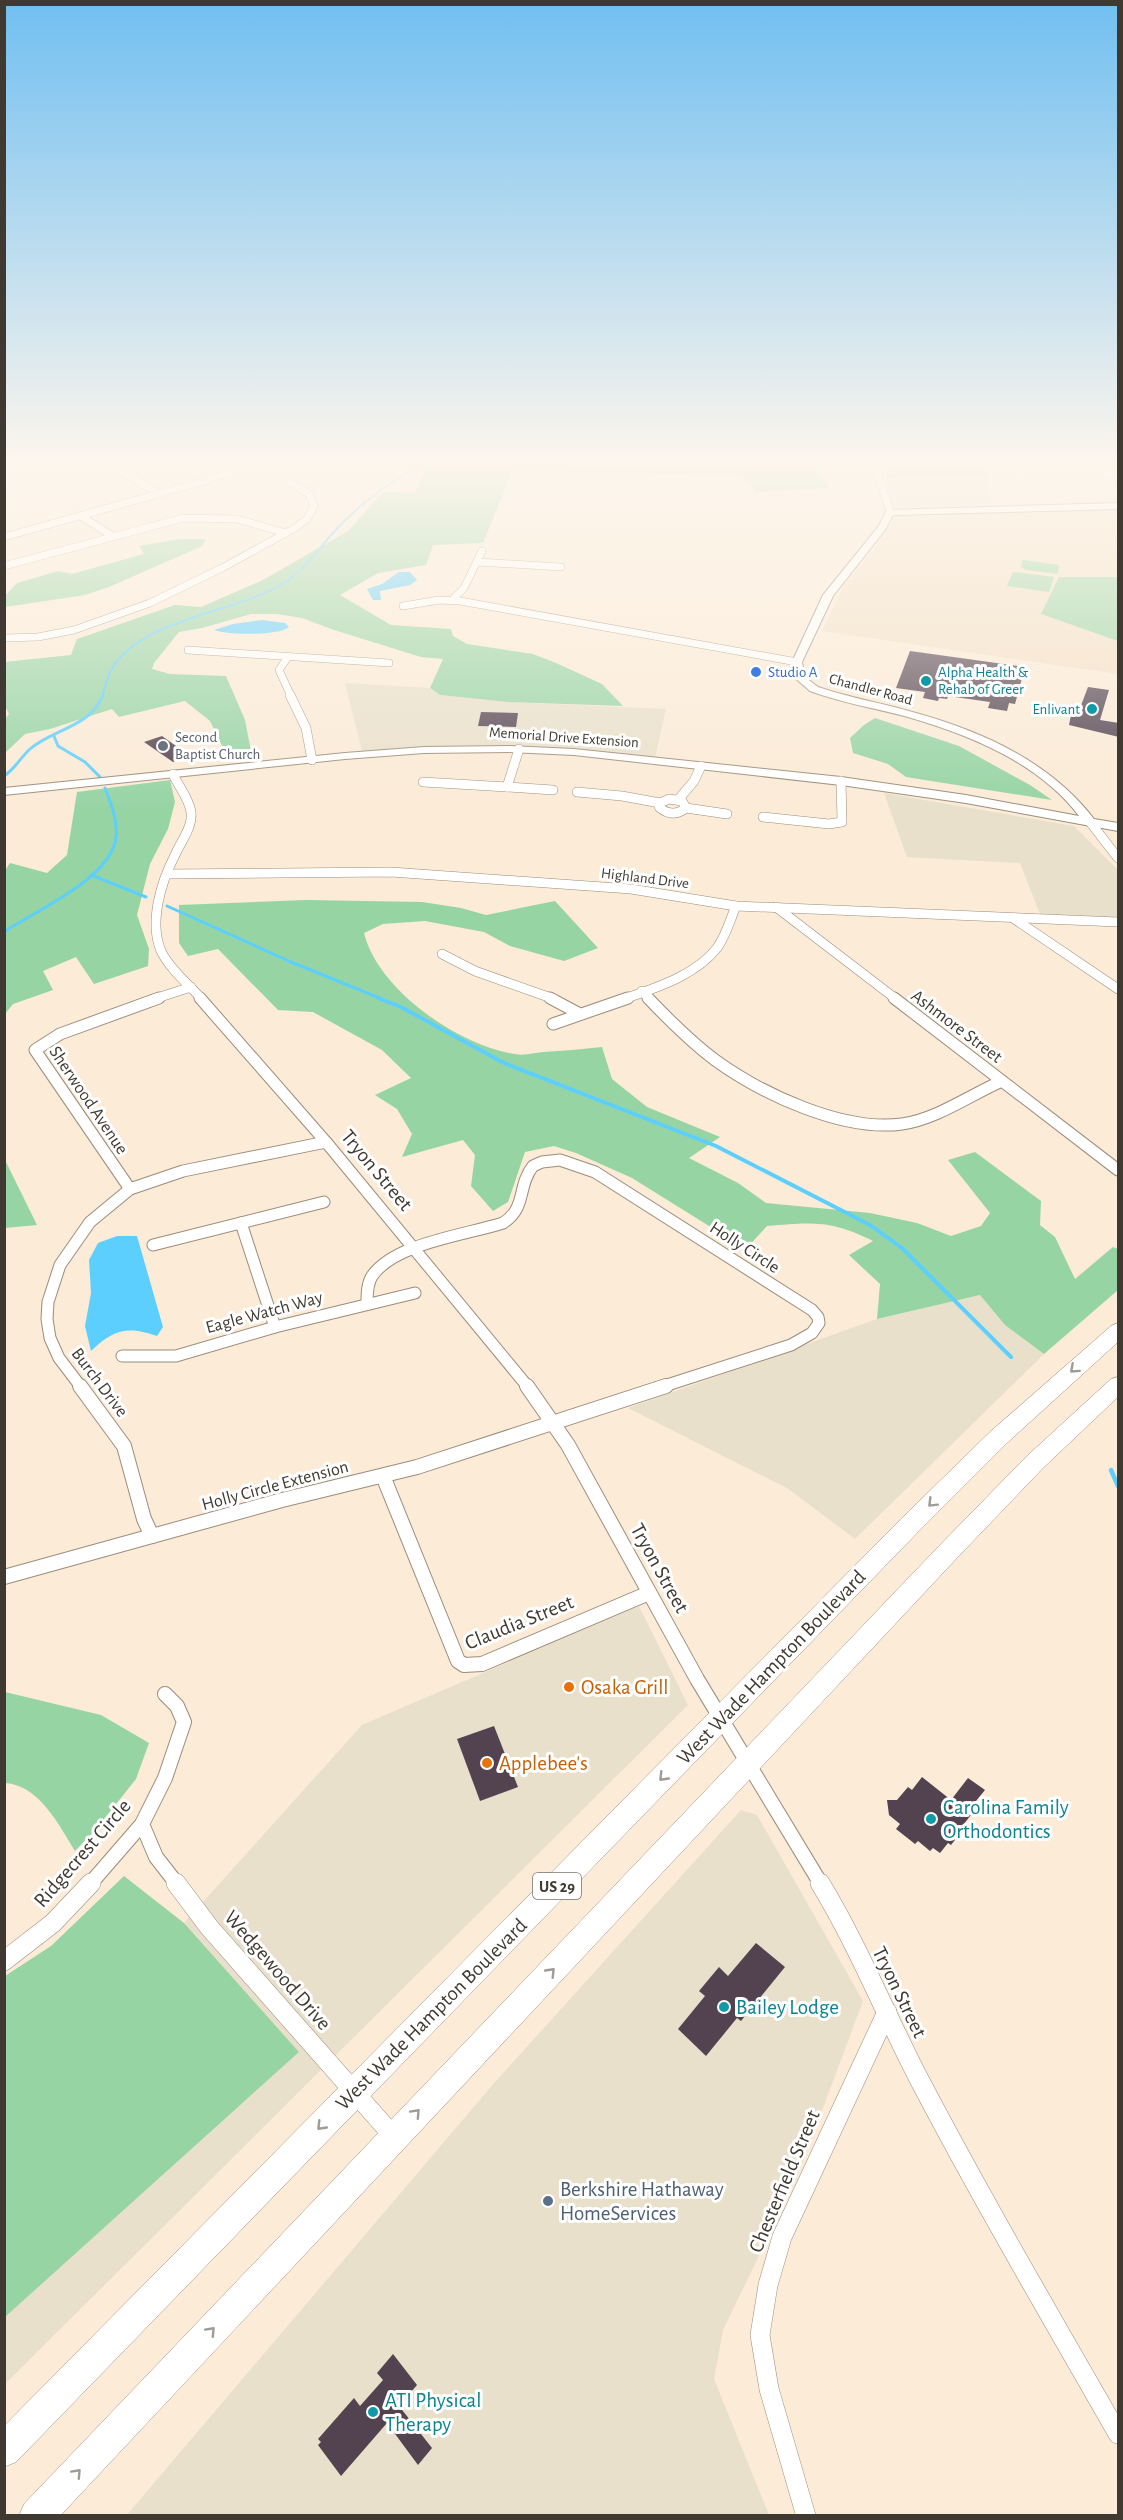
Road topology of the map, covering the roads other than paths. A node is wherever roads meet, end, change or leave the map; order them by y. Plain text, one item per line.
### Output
1 (201, 577) edge
2 (470, 577) edge
3 (843, 577) edge
4 (452, 600) junction
5 (403, 606) dead end
6 (4, 638) edge
7 (188, 650) dead end
8 (288, 657) junction
9 (389, 663) dead end
10 (797, 663) junction
11 (519, 749) junction
12 (312, 759) junction
13 (701, 766) junction
14 (173, 774) junction
15 (841, 781) junction
16 (423, 782) dead end
17 (507, 787) junction
18 (553, 790) dead end
19 (4, 792) edge
20 (577, 792) dead end
21 (678, 800) junction
22 (660, 803) junction
23 (686, 808) junction
24 (727, 814) dead end
25 (763, 817) dead end
26 (1090, 822) junction
27 (1119, 827) edge
28 (1119, 858) edge
29 (168, 874) junction
30 (736, 906) junction
31 (776, 907) junction
32 (1012, 918) junction
33 (1119, 922) edge
34 (441, 954) dead end
35 (190, 987) junction
36 (1119, 989) edge
37 (642, 991) junction
38 (580, 1014) junction
39 (554, 1024) dead end
40 (1002, 1081) junction
41 (326, 1142) junction
42 (1119, 1170) edge
43 (130, 1189) junction
44 (324, 1202) dead end
45 (241, 1223) junction
46 (153, 1245) dead end
47 (415, 1249) junction
48 (415, 1293) dead end
49 (368, 1303) junction
50 (275, 1327) junction
51 (1119, 1331) edge
52 (122, 1356) dead end
53 (1119, 1385) edge
54 (553, 1424) junction
55 (383, 1476) junction
56 (152, 1536) junction
57 (4, 1577) edge
58 (649, 1593) junction
59 (165, 1694) dead end
60 (721, 1718) junction
61 (749, 1762) junction
62 (142, 1824) junction
63 (4, 1961) edge
64 (887, 2012) junction
65 (355, 2091) junction
66 (394, 2136) junction
67 (1119, 2434) edge
68 (4, 2450) edge
69 (36, 2516) edge
70 (806, 2516) edge

1 - 6 street
2 - 4 street
3 - 10 street
4 - 5 street
4 - 10 street
7 - 8 street
8 - 9 street
8 - 12 street
10 - 26 street, Chandler Road
11 - 12 street, Memorial Drive Extension
11 - 13 street, Memorial Drive Extension
11 - 17 street
12 - 14 street, Memorial Drive Extension
13 - 15 street, Memorial Drive Extension
13 - 21 street
14 - 19 street, Memorial Drive Extension
14 - 29 street, Tryon Street
15 - 25 street
15 - 26 street, Memorial Drive Extension
16 - 17 street
17 - 18 street
20 - 22 street
21 - 22 street
21 - 23 street
22 - 23 street
23 - 24 street
26 - 27 street, Memorial Drive Extension
26 - 28 street
29 - 30 street, Highland Drive
29 - 35 street, Tryon Street
30 - 31 street, Highland Drive
30 - 37 street
31 - 32 street, Highland Drive
31 - 40 street, Ashmore Street
32 - 33 street, Highland Drive
32 - 36 street
34 - 38 street
35 - 41 street, Tryon Street
35 - 43 street, Sherwood Avenue
37 - 38 street
37 - 40 street
38 - 39 street
40 - 42 street, Ashmore Street
41 - 43 street, Burch Drive
41 - 47 street, Tryon Street
43 - 56 street, Burch Drive
44 - 45 street
45 - 46 street
45 - 50 street
47 - 49 street
47 - 54 street, Tryon Street
47 - 54 street, Holly Circle
48 - 49 street, Eagle Watch Way
49 - 50 street, Eagle Watch Way
50 - 52 street, Eagle Watch Way
51 -> 60 main road, West Wade Hampton Boulevard / US 29
53 - 61 main road
54 - 55 street, Holly Circle Extension
54 - 58 street, Tryon Street
55 - 56 street, Holly Circle Extension
55 - 58 street, Claudia Street
56 - 57 street, Holly Circle Extension
58 - 60 street, Tryon Street
59 - 62 street, Ridgecrest Circle
60 - 61 street, Tryon Street
60 -> 65 main road, West Wade Hampton Boulevard / US 29
61 - 64 street, Tryon Street
66 -> 61 main road
62 - 63 street, Ridgecrest Circle
62 - 65 street, Wedgewood Drive
64 - 67 street, Tryon Street
64 - 70 street, Chesterfield Street
65 - 66 street, Wedgewood Drive
65 -> 68 main road, West Wade Hampton Boulevard / US 29
69 -> 66 main road

